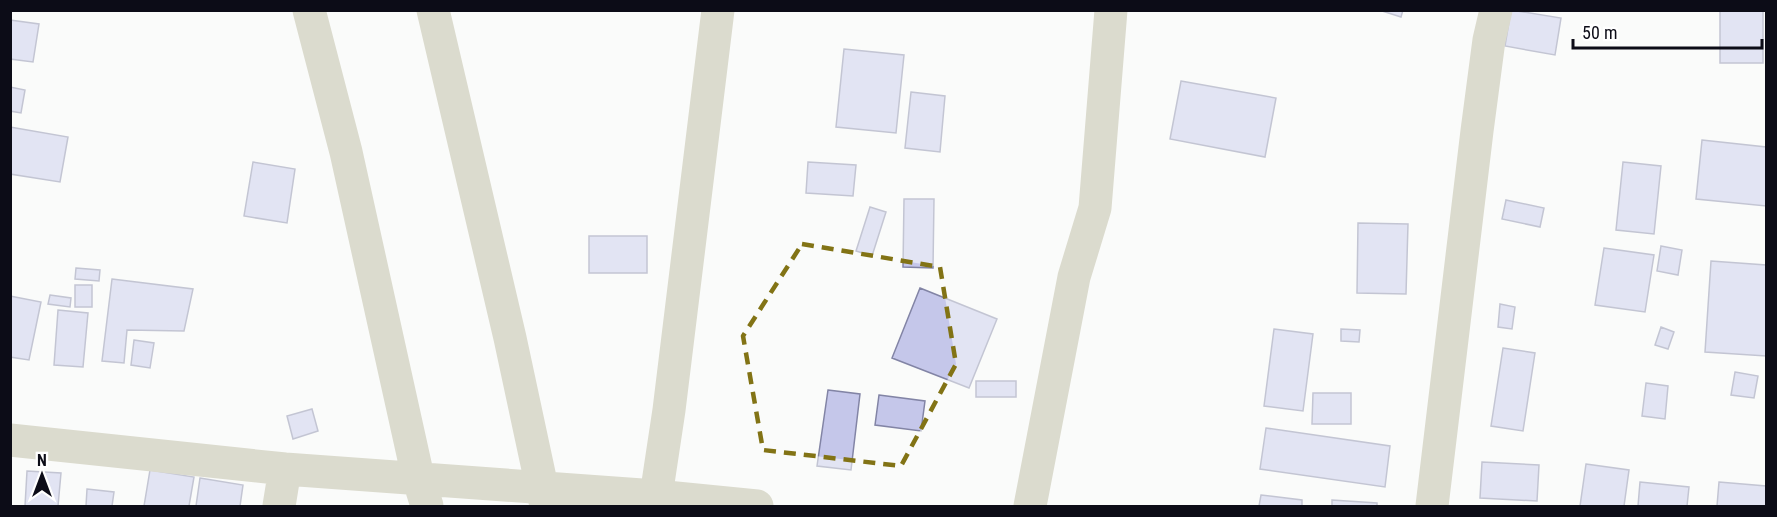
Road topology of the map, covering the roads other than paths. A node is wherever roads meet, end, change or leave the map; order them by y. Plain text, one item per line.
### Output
1 (309, 10) edge
2 (433, 10) edge
3 (718, 10) edge
4 (1111, 10) edge
5 (1496, 10) edge
6 (10, 440) edge
7 (285, 469) junction
8 (422, 492) edge
9 (544, 498) edge
10 (656, 501) edge
11 (279, 507) edge
12 (757, 507) edge
13 (1030, 507) edge
14 (1432, 507) edge

1 - 8 street
2 - 9 street
3 - 10 street
4 - 13 street
5 - 14 street
6 - 7 street
7 - 8 street
7 - 11 street
8 - 9 street
9 - 10 street
10 - 12 street

